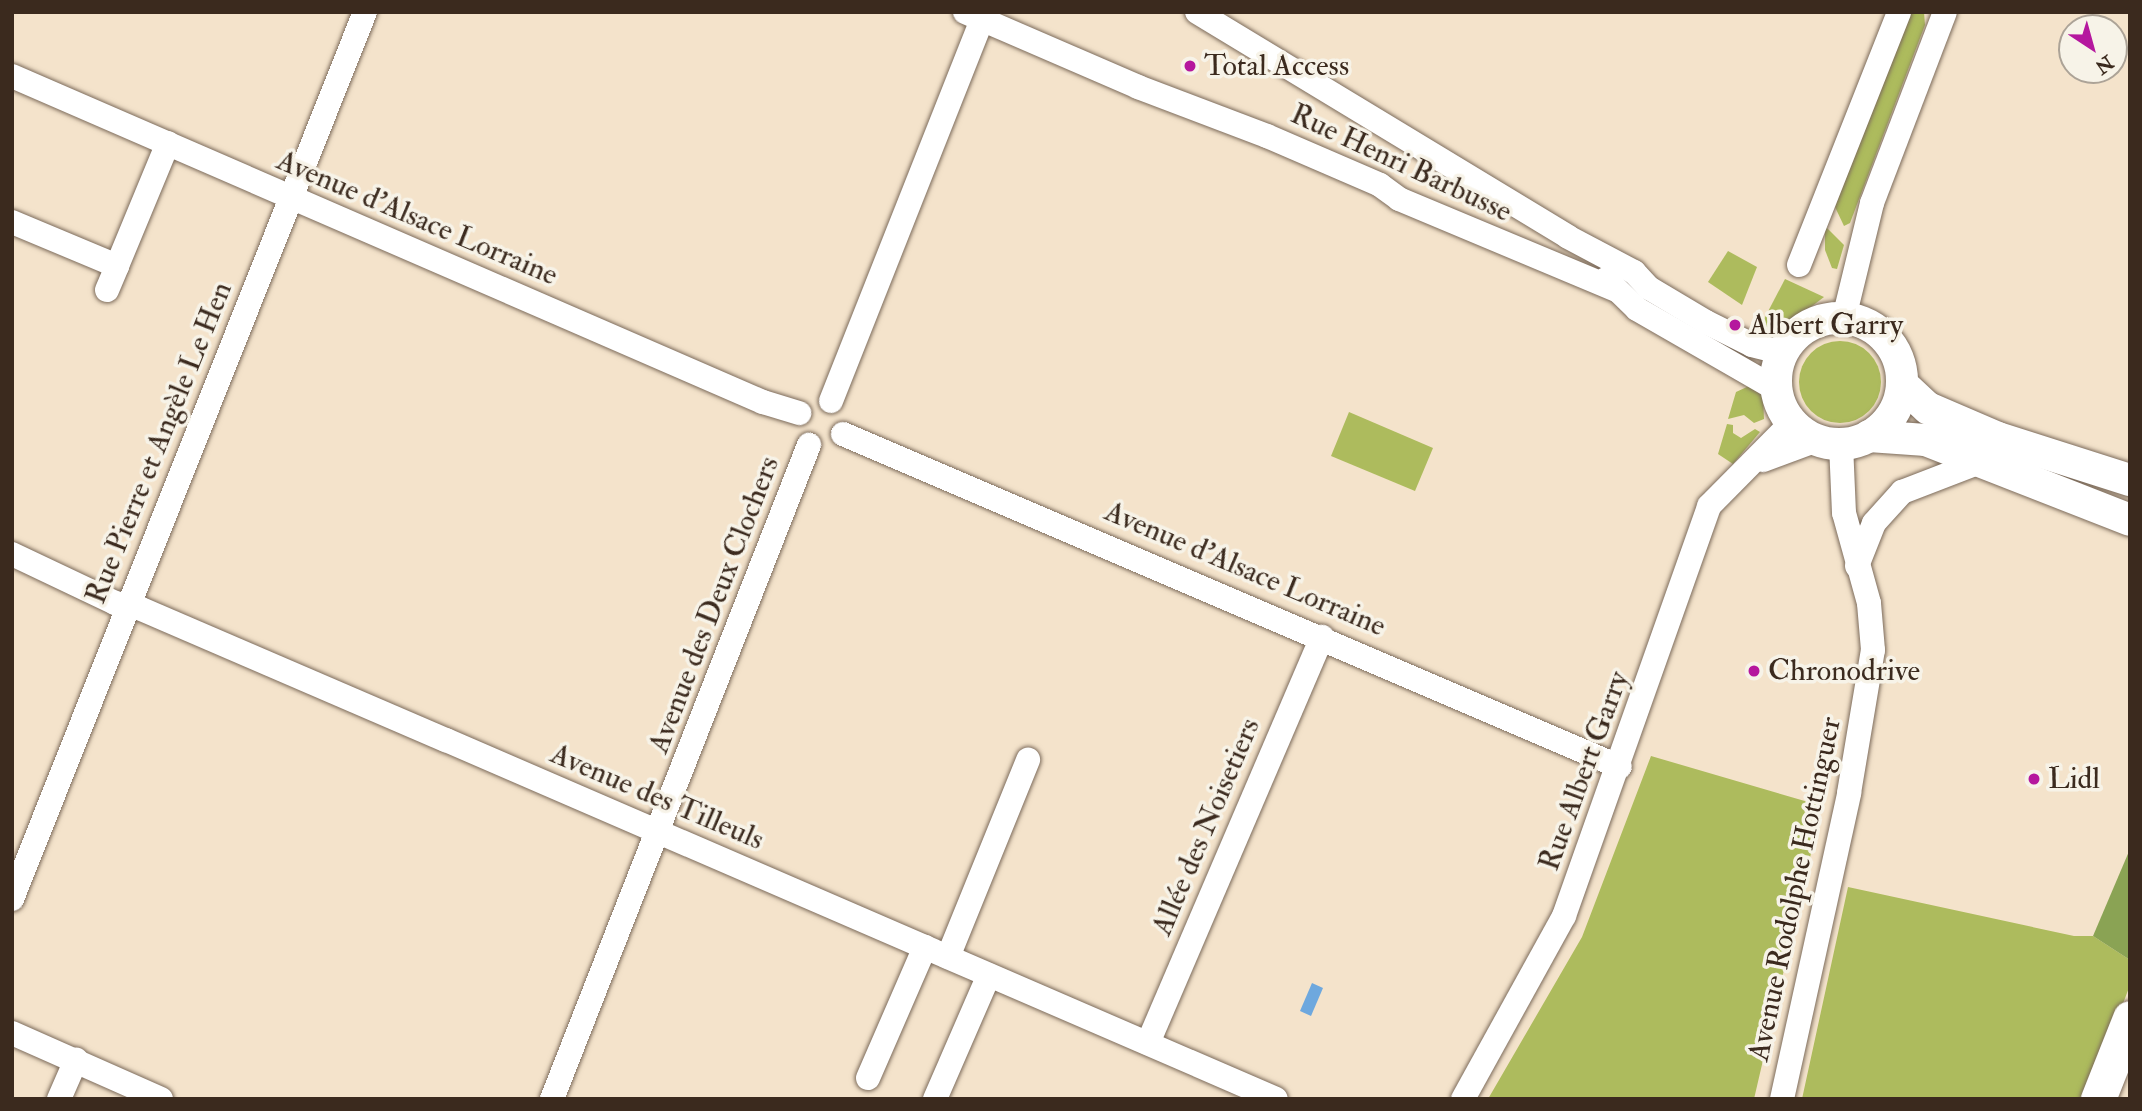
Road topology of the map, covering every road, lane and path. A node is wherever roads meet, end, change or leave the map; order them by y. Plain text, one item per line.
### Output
1 (365, 12) edge
2 (1197, 12) edge
3 (1899, 12) edge
4 (1945, 12) edge
5 (978, 15) edge
6 (12, 76) edge
7 (168, 143) junction
8 (292, 197) junction
9 (12, 222) edge
10 (1568, 237) junction
11 (1799, 265) dead end
12 (117, 266) junction
13 (107, 290) dead end
14 (1616, 290) junction
15 (1844, 318) junction
16 (1783, 353) junction
17 (1904, 386) junction
18 (1776, 389) junction
19 (831, 401) junction
20 (799, 413) junction
21 (1791, 422) junction
22 (843, 434) junction
23 (1842, 440) junction
24 (809, 445) junction
25 (1977, 463) junction
26 (1753, 464) junction
27 (2130, 480) edge
28 (2130, 520) edge
29 (12, 554) edge
30 (1857, 566) junction
31 (127, 605) junction
32 (1322, 636) junction
33 (1028, 760) dead end
34 (1620, 767) junction
35 (658, 833) junction
36 (12, 899) edge
37 (925, 947) junction
38 (948, 957) junction
39 (989, 975) junction
40 (2130, 1018) edge
41 (12, 1033) edge
42 (1148, 1042) junction
43 (76, 1060) junction
44 (868, 1079) dead end
45 (2130, 1087) edge
46 (59, 1099) edge
47 (161, 1099) edge
48 (552, 1099) edge
49 (935, 1099) edge
50 (1276, 1099) edge
51 (1463, 1099) edge
52 (1782, 1099) edge
53 (2098, 1099) edge
54 (2123, 1099) edge

1 - 8 street, Rue Pierre et Angèle Le Hen
2 - 10 street
3 - 11 street
4 - 15 street
5 - 14 street, Rue Henri Barbusse
5 - 19 street
6 - 7 street, Avenue d'Alsace Lorraine
7 - 8 street, Avenue d'Alsace Lorraine
7 - 12 street
8 - 20 street, Avenue d'Alsace Lorraine
8 - 31 street, Rue Pierre et Angèle Le Hen
9 - 12 street
10 - 14 street
10 - 16 street
12 - 13 street
14 - 18 street
15 - 16 main road
15 - 17 main road
16 - 18 main road
17 - 23 main road
17 - 27 main road
18 - 21 main road
19 - 20 street
19 - 22 street
20 - 24 street
21 - 23 main road
21 - 26 street, Rue Albert Garry
22 - 24 street
22 - 32 street, Avenue d'Alsace Lorraine
23 - 25 main road
23 - 26 street, Rue Albert Garry
23 - 30 street, Avenue Rodolphe Hottinguer
24 - 35 street, Avenue des Deux Clochers
25 - 28 main road
25 - 30 street
26 - 34 street, Rue Albert Garry
29 - 31 street, Avenue des Tilleuls
30 - 52 street, Avenue Rodolphe Hottinguer
31 - 35 street, Avenue des Tilleuls
31 - 36 street, Rue Pierre et Angèle Le Hen
32 - 34 street, Avenue d'Alsace Lorraine
32 - 42 street, Allée des Noisetiers
33 - 38 street
34 - 51 street, Rue Albert Garry
35 - 37 street, Avenue des Tilleuls
35 - 48 street, Avenue des Deux Clochers
37 - 38 street, Avenue des Tilleuls
37 - 44 street
38 - 39 street, Avenue des Tilleuls
39 - 42 street, Avenue des Tilleuls
39 - 49 street
40 - 53 highway
41 - 43 street
42 - 50 street, Avenue des Tilleuls
43 - 46 street
43 - 47 street
45 - 54 highway

